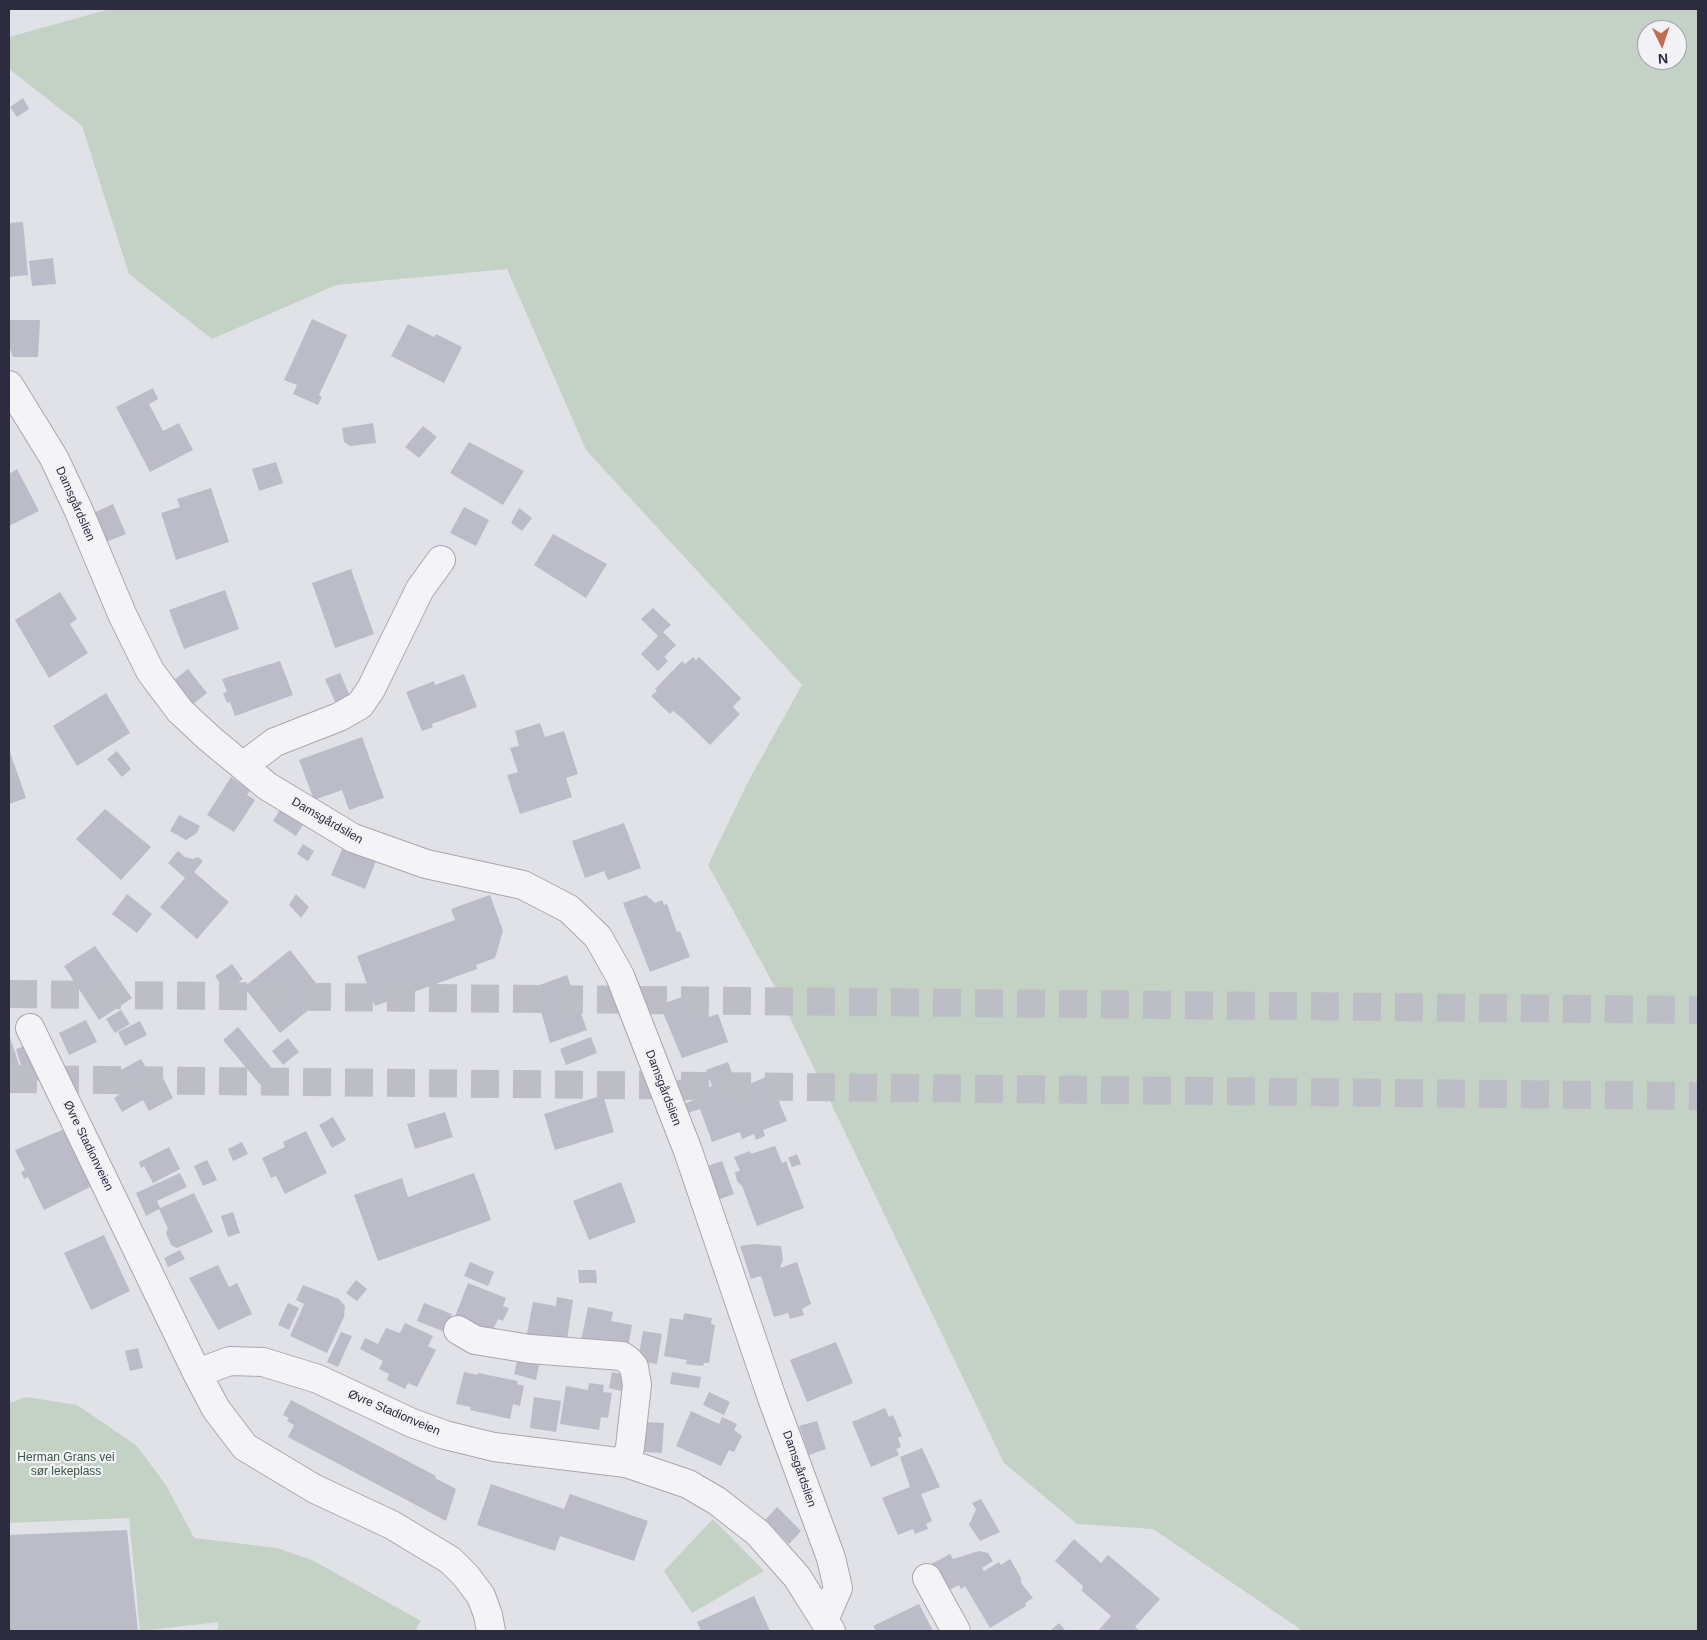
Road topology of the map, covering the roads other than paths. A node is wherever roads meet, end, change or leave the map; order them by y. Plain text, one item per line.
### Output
1 (9, 385) edge
2 (441, 560) dead end
3 (243, 766) junction
4 (30, 1028) dead end
5 (458, 1330) dead end
6 (197, 1373) junction
7 (626, 1463) junction
8 (926, 1578) dead end
9 (827, 1625) edge
10 (491, 1631) edge
11 (956, 1631) edge

1 - 3 street, Damsgårdslien
2 - 3 street
3 - 9 street, Damsgårdslien
4 - 6 street, Øvre Stadionveien
5 - 7 street
6 - 7 street, Øvre Stadionveien
6 - 10 street, Øvre Stadionveien
7 - 9 street, Øvre Stadionveien
8 - 11 street

